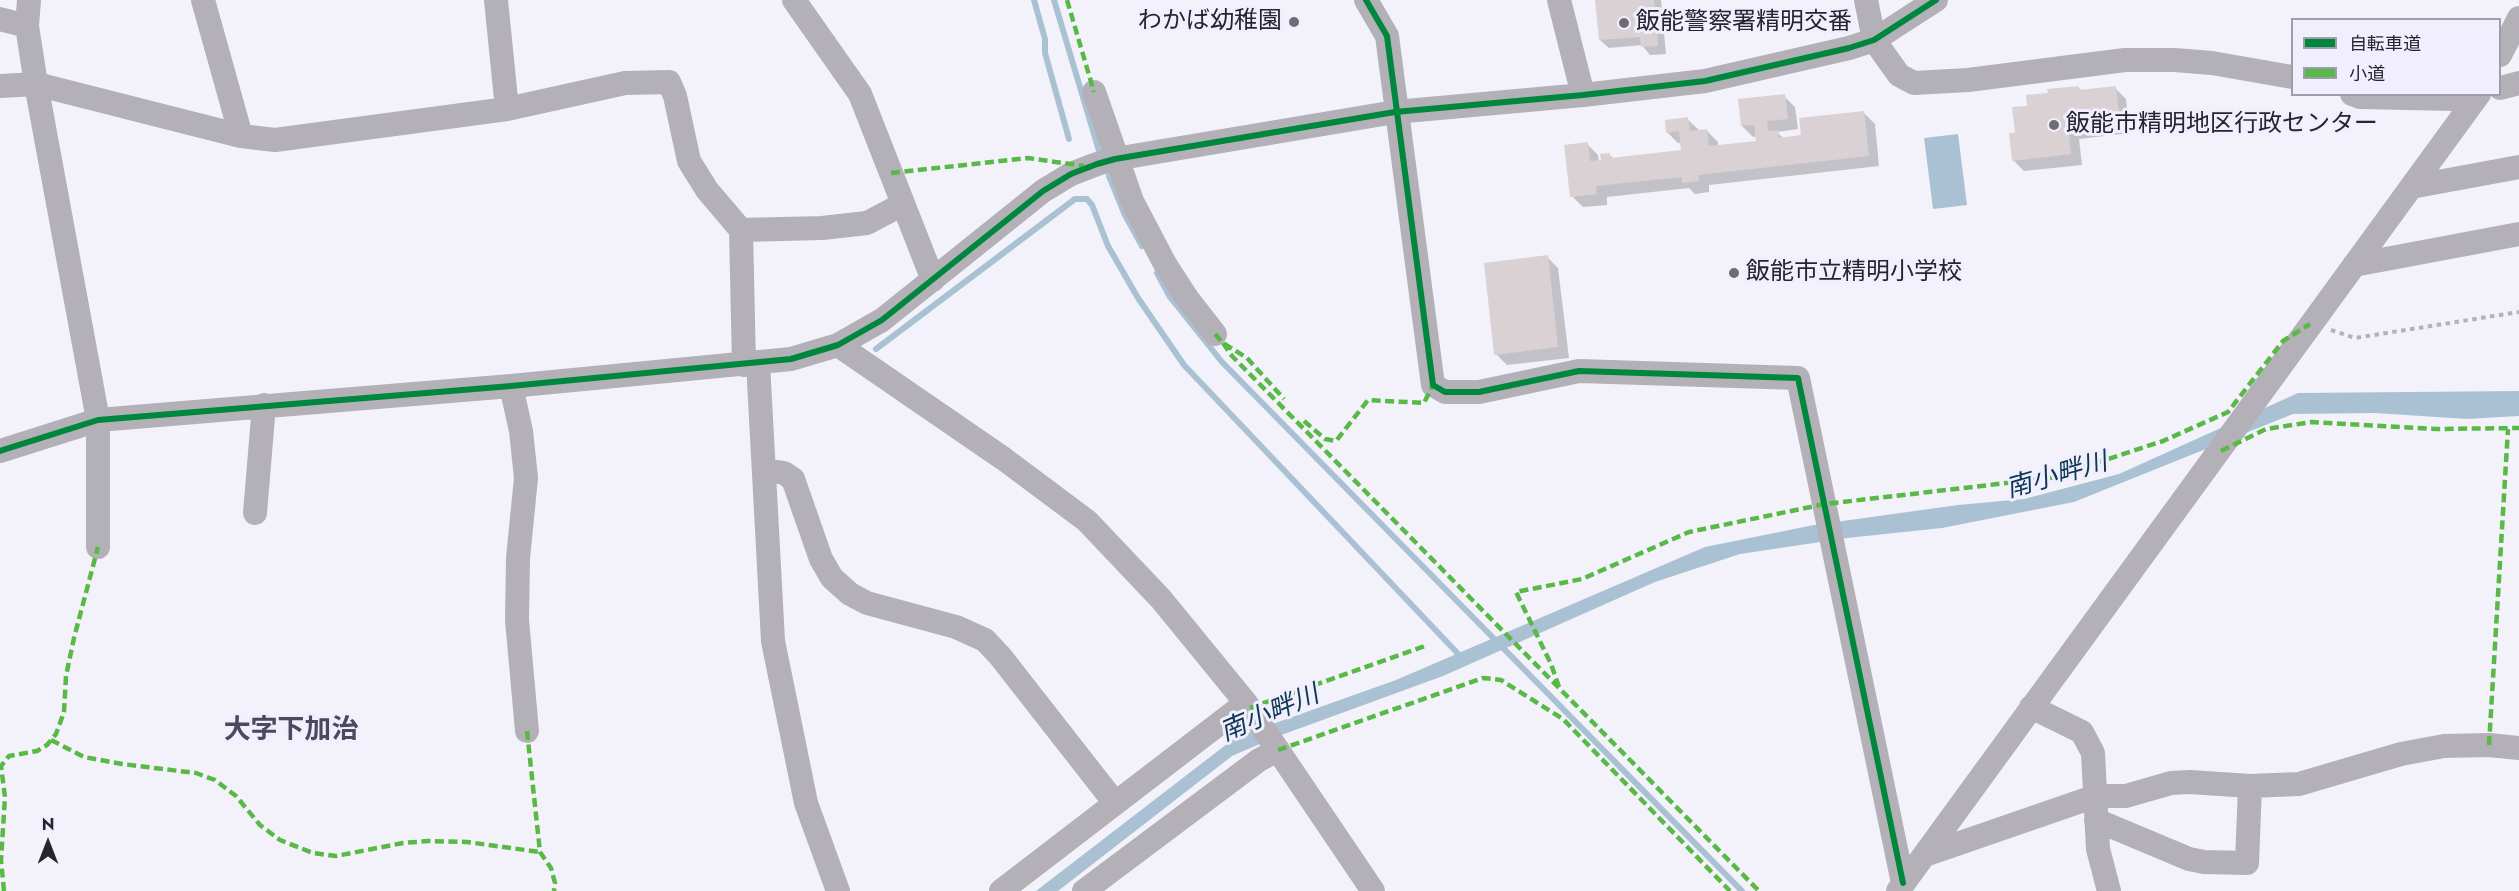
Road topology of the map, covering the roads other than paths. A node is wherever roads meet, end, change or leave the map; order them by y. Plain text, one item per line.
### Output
1 (29, 0) edge
2 (203, 0) edge
3 (496, 0) edge
4 (794, 0) edge
5 (1366, 0) edge
6 (1559, 0) edge
7 (1866, 0) edge
8 (1935, 0) edge
9 (2519, 18) edge
10 (0, 19) edge
11 (27, 26) junction
12 (1874, 40) junction
13 (2501, 51) edge
14 (2291, 77) edge
15 (2519, 83) edge
16 (36, 84) junction
17 (0, 86) edge
18 (2501, 88) edge
19 (1094, 92) dead end
20 (1583, 95) junction
21 (2357, 96) edge
22 (2469, 96) edge
23 (2478, 96) edge
24 (507, 109) junction
25 (1395, 112) junction
26 (241, 136) junction
27 (1115, 159) junction
28 (2519, 166) edge
29 (2411, 187) junction
30 (903, 204) junction
31 (741, 230) junction
32 (2519, 234) edge
33 (2354, 265) junction
34 (933, 280) junction
35 (1215, 334) dead end
36 (838, 345) junction
37 (751, 364) junction
38 (511, 386) junction
39 (264, 405) junction
40 (98, 420) junction
41 (0, 451) edge
42 (764, 470) junction
43 (255, 513) dead end
44 (98, 547) dead end
45 (2031, 707) junction
46 (1250, 709) junction
47 (527, 731) dead end
48 (1276, 747) junction
49 (2519, 748) edge
50 (2250, 786) junction
51 (2096, 795) junction
52 (1115, 803) junction
53 (2096, 820) junction
54 (1925, 855) junction
55 (1900, 887) edge
56 (838, 891) edge
57 (1000, 891) edge
58 (1084, 891) edge
59 (1373, 891) edge
60 (2109, 891) edge

1 - 11 street
2 - 26 street
3 - 24 street
4 - 30 street
5 - 25 street
6 - 20 street
7 - 12 street
8 - 12 street
9 - 13 street
10 - 11 street
11 - 16 street
12 - 14 street
12 - 20 street
15 - 18 street
16 - 17 street
16 - 26 street
16 - 40 street
19 - 27 street
20 - 25 street
21 - 22 street
23 - 29 street
24 - 26 street
24 - 31 street
25 - 27 street
25 - 55 street
27 - 34 street
27 - 35 street
28 - 29 street
29 - 33 street
30 - 31 street
30 - 34 street
31 - 37 street
32 - 33 street
33 - 45 street
34 - 36 street
36 - 37 street
36 - 46 street
37 - 38 street
37 - 42 street
38 - 39 street
38 - 47 street
39 - 40 street
39 - 43 street
40 - 41 street
40 - 44 street
42 - 52 street
42 - 56 street
45 - 51 street
45 - 54 street
46 - 48 street
46 - 52 street
48 - 58 street
48 - 59 street
49 - 50 street
50 - 51 street
50 - 53 street
51 - 53 street
51 - 54 street
52 - 57 street
53 - 60 street
54 - 55 street

